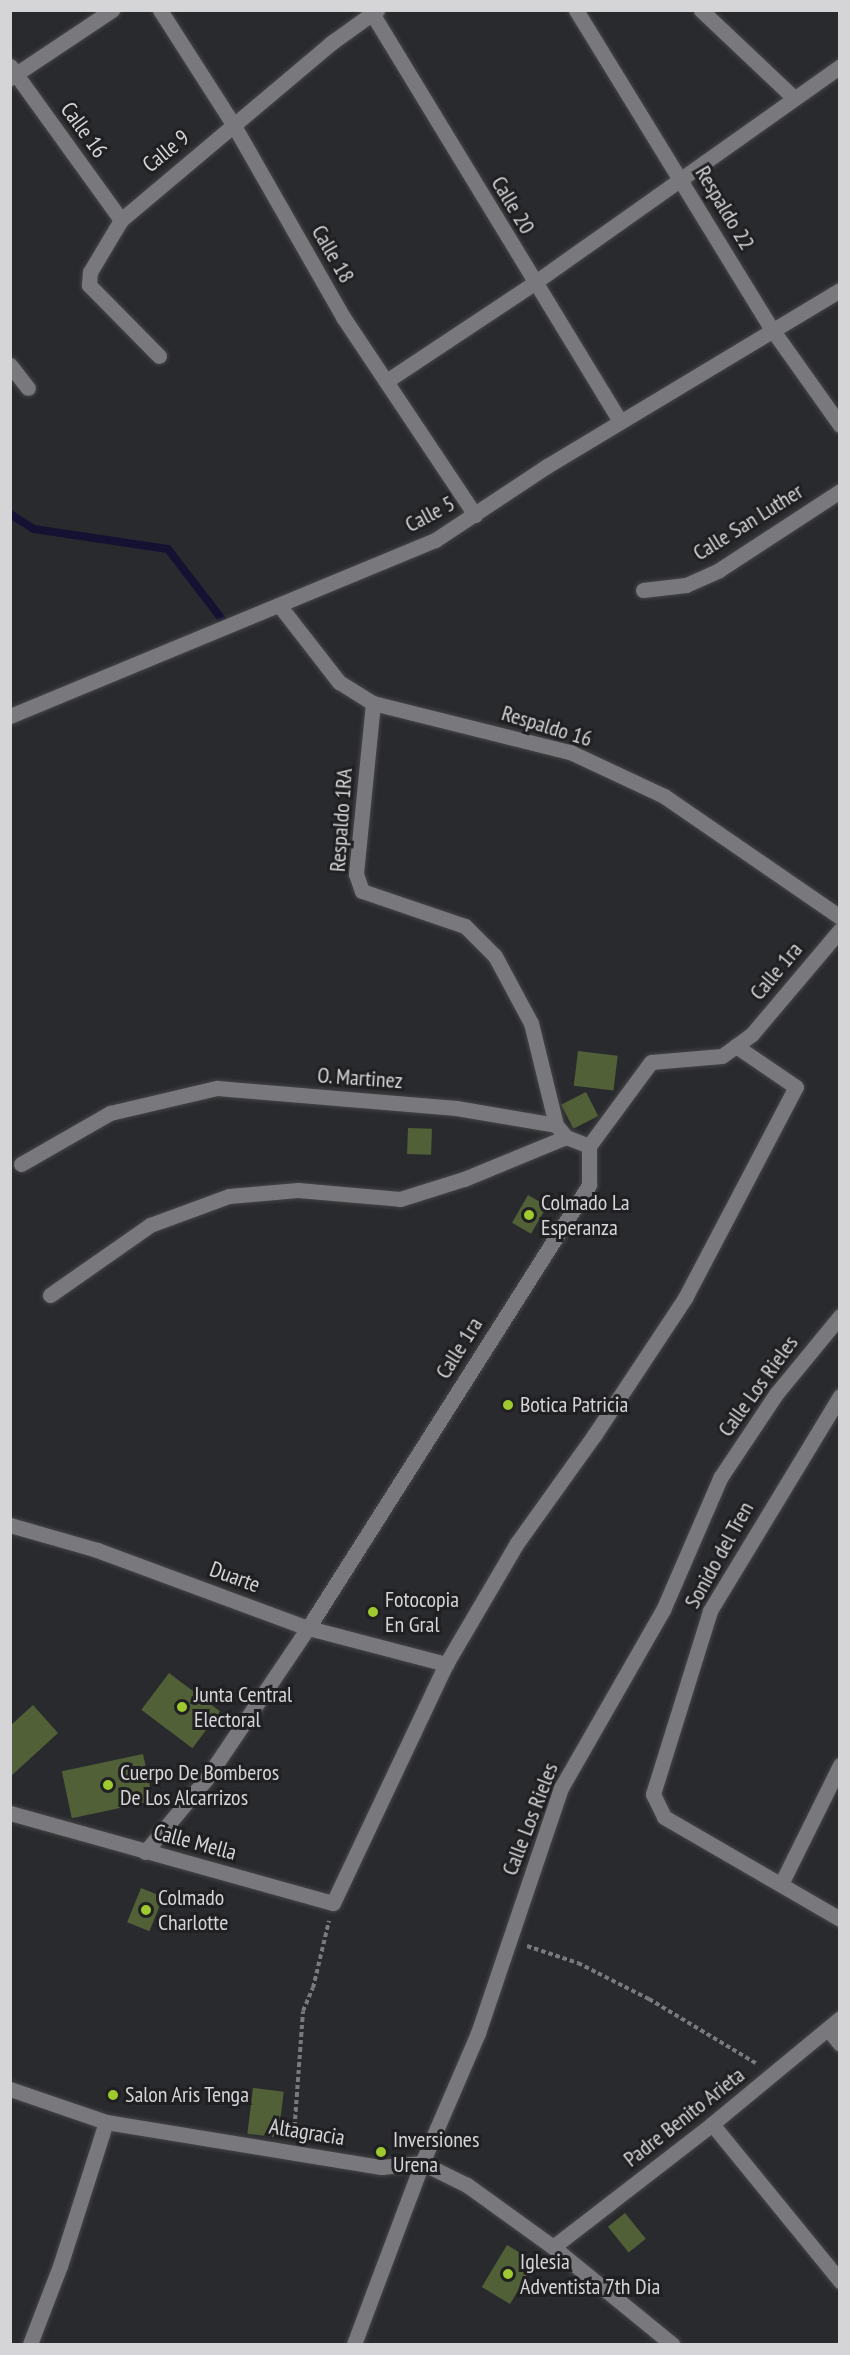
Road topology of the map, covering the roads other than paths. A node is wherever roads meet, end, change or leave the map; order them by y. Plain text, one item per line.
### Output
1 (112, 10) edge
2 (160, 10) edge
3 (576, 10) edge
4 (702, 10) edge
5 (373, 12) edge
6 (840, 66) edge
7 (12, 73) edge
8 (794, 98) junction
9 (233, 124) junction
10 (681, 179) junction
11 (121, 220) junction
12 (534, 283) junction
13 (840, 290) edge
14 (771, 328) junction
15 (159, 356) dead end
16 (10, 365) edge
17 (388, 380) junction
18 (28, 388) dead end
19 (620, 422) junction
20 (840, 425) edge
21 (840, 491) edge
22 (475, 515) junction
23 (643, 590) dead end
24 (279, 605) junction
25 (374, 703) junction
26 (10, 716) edge
27 (840, 917) edge
28 (840, 930) edge
29 (736, 1047) junction
30 (556, 1125) junction
31 (566, 1137) junction
32 (589, 1146) junction
33 (21, 1164) dead end
34 (50, 1294) dead end
35 (840, 1316) edge
36 (840, 1396) edge
37 (10, 1525) edge
38 (308, 1628) junction
39 (446, 1664) junction
40 (840, 1765) edge
41 (10, 1813) edge
42 (145, 1852) junction
43 (781, 1884) junction
44 (840, 1919) edge
45 (834, 2024) edge
46 (840, 2043) edge
47 (10, 2089) edge
48 (106, 2122) junction
49 (712, 2124) junction
50 (422, 2163) junction
51 (553, 2247) junction
52 (840, 2281) edge
53 (30, 2344) edge
54 (354, 2344) edge
55 (672, 2344) edge

1 - 7 street
2 - 9 street, Calle 18
3 - 10 street, Respaldo 22
4 - 8 street
5 - 9 street, Calle 9
5 - 12 street, Calle 20
6 - 8 street
7 - 11 street, Calle 16
8 - 10 street
9 - 11 street, Calle 9
9 - 17 street, Calle 18
10 - 12 street
10 - 14 street, Respaldo 22
11 - 15 street, Calle 9
12 - 17 street
12 - 19 street, Calle 20
13 - 14 street, Calle 5
14 - 19 street, Calle 5
14 - 20 street, Respaldo 22
16 - 18 street
17 - 22 street, Calle 18
19 - 22 street, Calle 5
21 - 23 street, Calle San Luther
22 - 24 street, Calle 5
24 - 25 street, Respaldo 16
24 - 26 street, Calle 5
25 - 27 street, Respaldo 16
25 - 30 street, Respaldo 1RA
28 - 29 street, Calle 1ra
29 - 32 street, Calle 1ra
29 - 39 street
30 - 31 street, Respaldo 1RA
30 - 33 street, O. Martinez
31 - 32 street, Respaldo 1RA
31 - 34 street
32 - 38 street, Calle 1ra
35 - 50 street, Calle Los Rieles
36 - 43 street, Sonido del Tren
37 - 38 street, Duarte
38 - 39 street, Duarte
38 - 42 street, Calle 1ra
39 - 42 street, Calle Mella
40 - 43 street
41 - 42 street, Calle Mella
43 - 44 street
45 - 46 street
45 - 49 street, Padre Benito Arieta
47 - 48 street, Altagracia
48 - 50 street, Altagracia
48 - 53 street
49 - 51 street, Padre Benito Arieta
49 - 52 street
50 - 51 street
50 - 54 street, Calle Los Rieles
51 - 55 street

